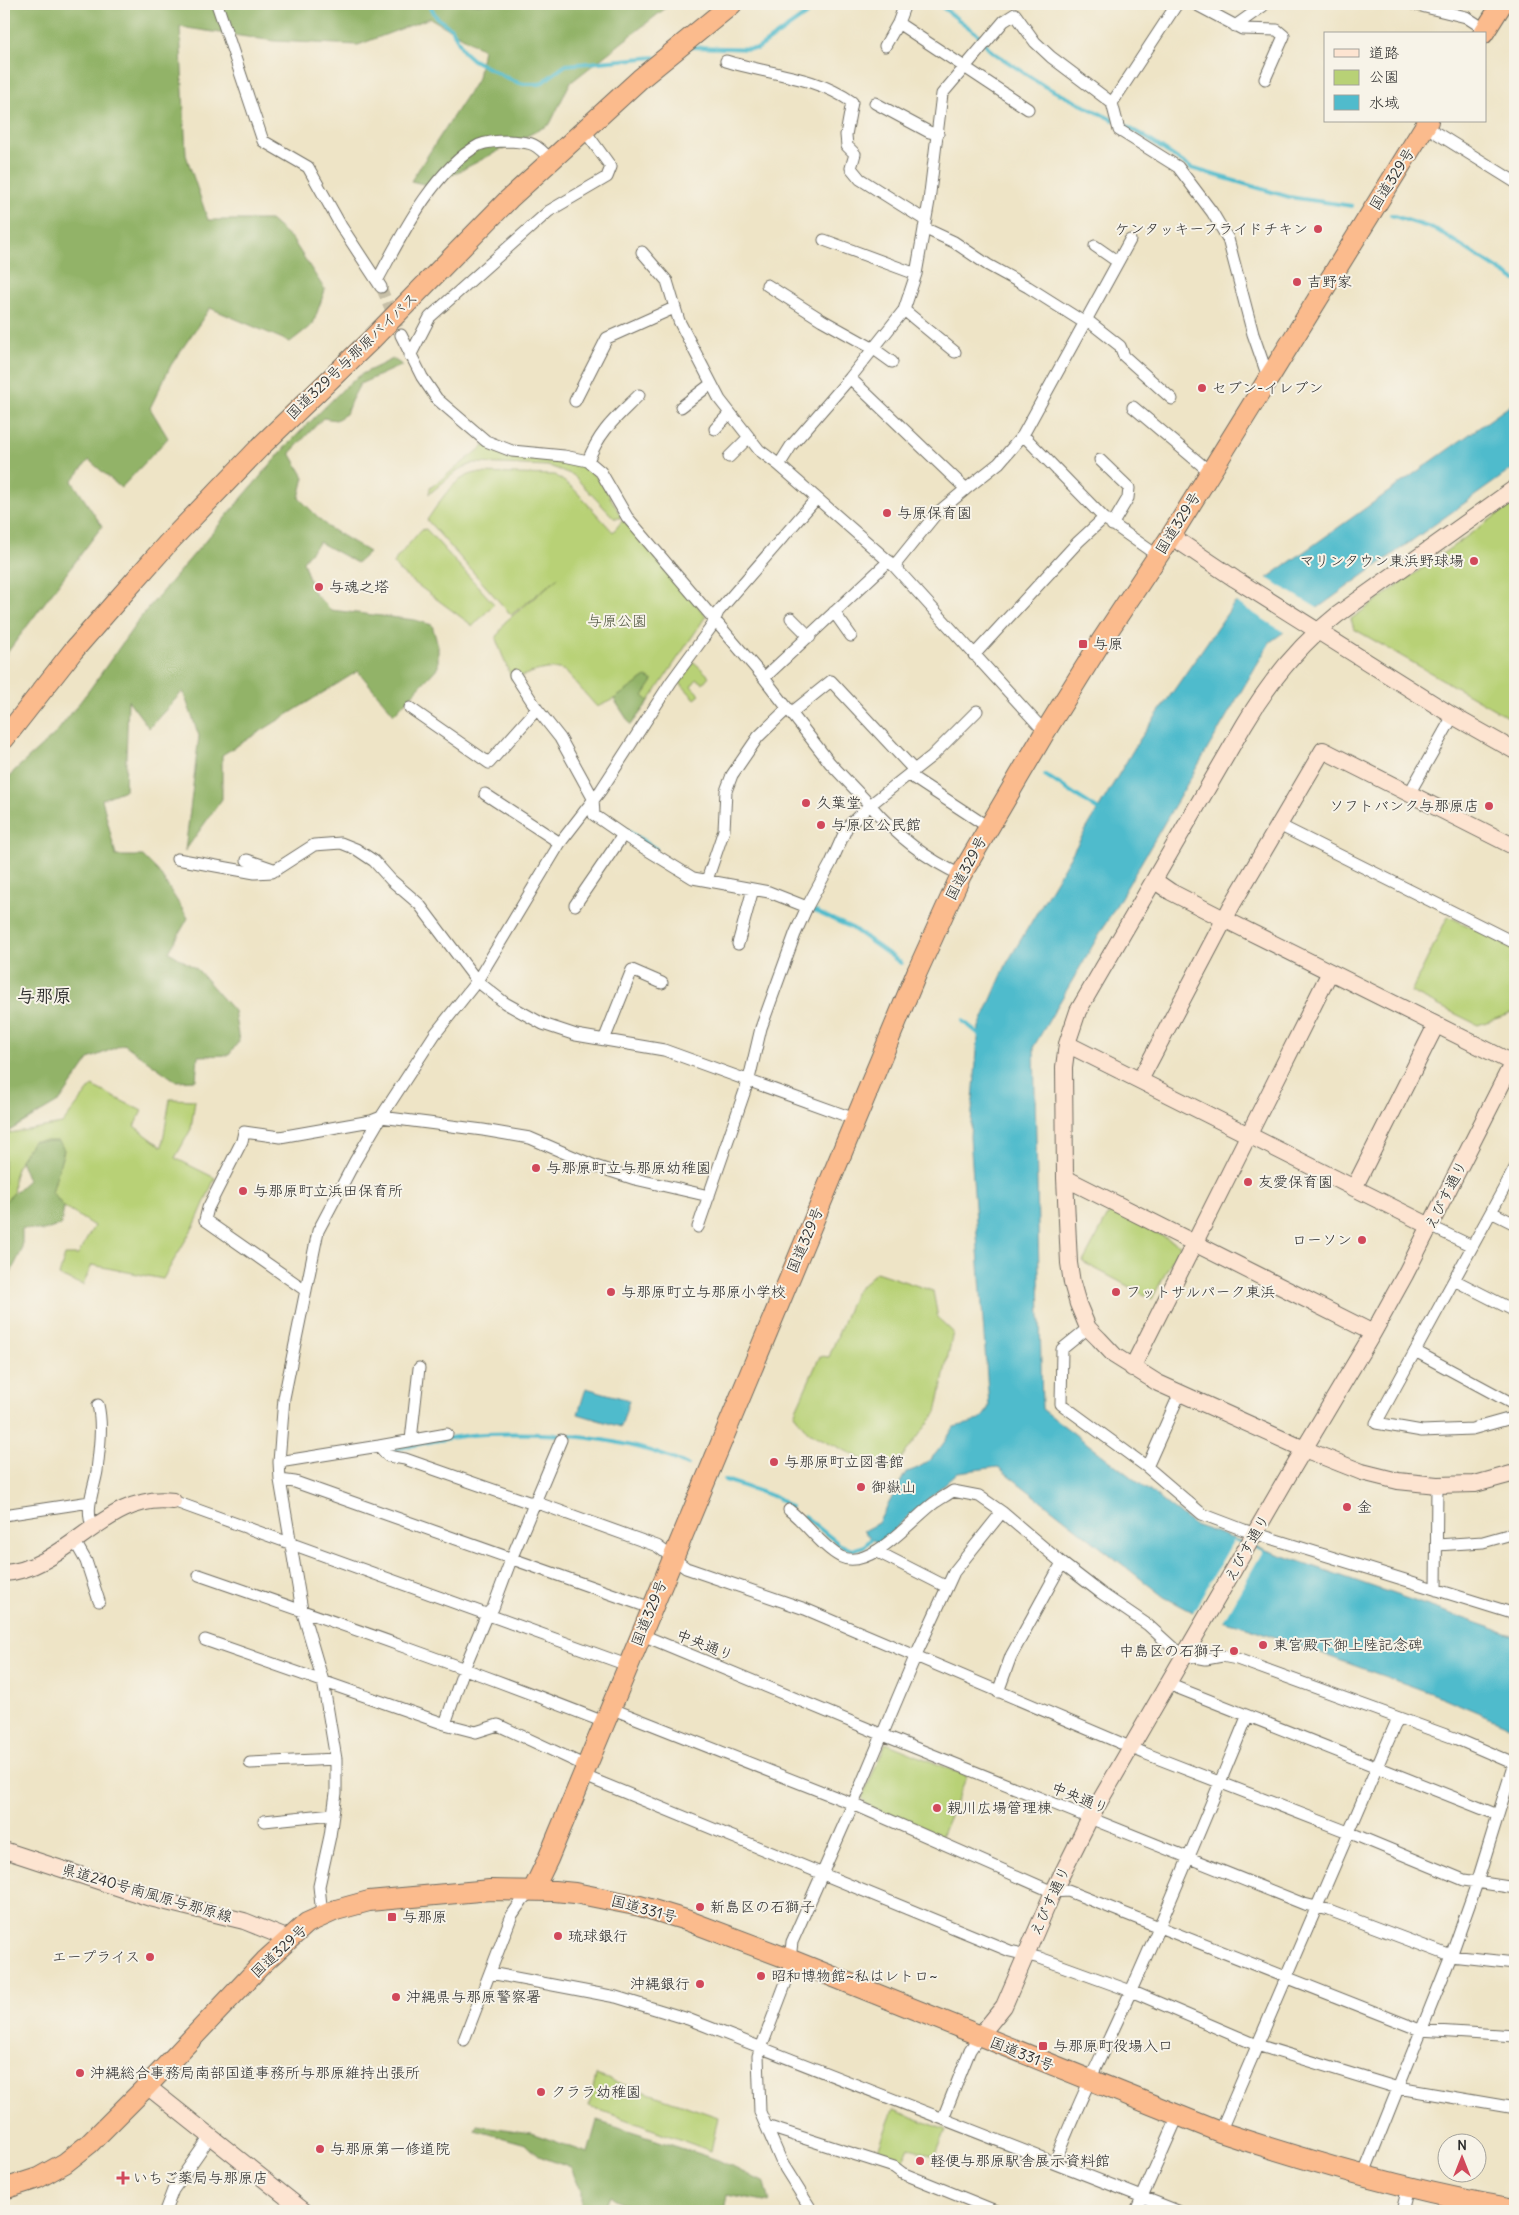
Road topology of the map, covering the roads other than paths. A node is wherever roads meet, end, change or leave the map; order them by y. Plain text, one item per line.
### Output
1 (217, 4) edge
2 (732, 4) edge
3 (905, 4) edge
4 (1195, 4) edge
5 (1413, 4) edge
6 (1502, 4) edge
7 (1174, 5) edge
8 (1263, 6) dead end
9 (1015, 9) edge
10 (898, 23) junction
11 (1235, 26) junction
12 (1484, 32) edge
13 (885, 46) dead end
14 (726, 61) dead end
15 (966, 66) junction
16 (1265, 78) dead end
17 (875, 103) dead end
18 (1112, 103) junction
19 (1028, 109) dead end
20 (1427, 124) edge
21 (585, 131) junction
22 (938, 134) junction
23 (551, 160) junction
24 (1515, 182) edge
25 (925, 224) junction
26 (824, 240) dead end
27 (1130, 240) dead end
28 (1095, 246) dead end
29 (642, 252) dead end
30 (1118, 262) junction
31 (916, 274) junction
32 (767, 285) dead end
33 (674, 308) junction
34 (904, 310) junction
35 (1086, 321) junction
36 (401, 335) tunnel mouth
37 (874, 349) junction
38 (955, 352) dead end
39 (410, 356) junction
40 (892, 362) dead end
41 (1268, 377) junction
42 (850, 378) junction
43 (711, 384) junction
44 (639, 395) dead end
45 (1172, 399) dead end
46 (575, 401) dead end
47 (681, 407) dead end
48 (1133, 407) dead end
49 (730, 413) junction
50 (715, 429) dead end
51 (1023, 435) junction
52 (748, 437) junction
53 (729, 457) dead end
54 (1100, 460) dead end
55 (588, 461) junction
56 (779, 465) junction
57 (1210, 472) junction
58 (1515, 488) edge
59 (966, 489) junction
60 (816, 499) junction
61 (1108, 522) junction
62 (1171, 536) junction
63 (1158, 556) junction
64 (891, 564) junction
65 (834, 612) junction
66 (792, 618) dead end
67 (714, 619) junction
68 (1318, 630) junction
69 (810, 636) junction
70 (851, 636) dead end
71 (974, 655) junction
72 (515, 675) dead end
73 (764, 678) junction
74 (410, 708) dead end
75 (537, 709) junction
76 (789, 710) junction
77 (977, 712) dead end
78 (1452, 716) junction
79 (1045, 732) junction
80 (4, 739) edge
81 (1515, 751) edge
82 (911, 773) junction
83 (485, 794) dead end
84 (1409, 794) junction
85 (593, 798) junction
86 (870, 805) junction
87 (1279, 825) junction
88 (988, 827) junction
89 (623, 836) junction
90 (560, 843) junction
91 (1515, 847) edge
92 (177, 859) dead end
93 (247, 860) dead end
94 (276, 870) junction
95 (961, 875) junction
96 (706, 880) junction
97 (1155, 881) junction
98 (753, 889) junction
99 (575, 905) dead end
100 (807, 907) junction
101 (1224, 920) junction
102 (1515, 943) edge
103 (738, 944) dead end
104 (1330, 972) junction
105 (477, 982) junction
106 (662, 982) dead end
107 (1436, 1025) junction
108 (604, 1040) junction
109 (1067, 1044) junction
110 (1515, 1062) edge
111 (749, 1079) junction
112 (1140, 1080) junction
113 (381, 1117) junction
114 (855, 1119) junction
115 (1249, 1135) junction
116 (1515, 1168) edge
117 (1065, 1178) junction
118 (1354, 1188) junction
119 (709, 1196) junction
120 (1491, 1212) junction
121 (1515, 1224) edge
122 (1430, 1226) junction
123 (698, 1227) dead end
124 (1194, 1243) junction
125 (1472, 1246) junction
126 (1454, 1280) junction
127 (305, 1290) junction
128 (1515, 1311) edge
129 (1088, 1328) junction
130 (1373, 1333) junction
131 (1415, 1351) junction
132 (419, 1368) dead end
133 (1132, 1368) junction
134 (1180, 1393) junction
135 (98, 1405) dead end
136 (1515, 1405) edge
137 (1515, 1417) edge
138 (446, 1434) dead end
139 (411, 1440) junction
140 (562, 1440) dead end
141 (379, 1446) junction
142 (1304, 1449) junction
143 (279, 1462) junction
144 (1147, 1467) junction
145 (1515, 1474) edge
146 (280, 1480) junction
147 (1437, 1485) junction
148 (173, 1501) joint
149 (90, 1502) junction
150 (535, 1502) junction
151 (789, 1510) dead end
152 (1002, 1512) junction
153 (4, 1515) edge
154 (93, 1528) junction
155 (1515, 1533) edge
156 (1251, 1539) junction
157 (74, 1540) junction
158 (290, 1542) junction
159 (1437, 1545) junction
160 (876, 1551) junction
161 (512, 1557) junction
162 (672, 1558) junction
163 (1062, 1562) junction
164 (4, 1573) edge
165 (199, 1575) dead end
166 (947, 1588) junction
167 (1436, 1590) junction
168 (99, 1602) dead end
169 (651, 1608) junction
170 (302, 1610) junction
171 (487, 1614) junction
172 (1515, 1614) edge
173 (640, 1634) junction
174 (204, 1640) dead end
175 (1188, 1649) junction
176 (915, 1657) junction
177 (627, 1665) junction
178 (464, 1669) junction
179 (323, 1681) junction
180 (1168, 1684) junction
181 (998, 1692) junction
182 (607, 1715) junction
183 (1247, 1717) junction
184 (1398, 1718) junction
185 (445, 1724) junction
186 (883, 1735) junction
187 (1132, 1747) junction
188 (336, 1759) junction
189 (250, 1763) dead end
190 (1515, 1764) edge
191 (1376, 1767) junction
192 (584, 1770) junction
193 (1220, 1783) junction
194 (853, 1804) junction
195 (333, 1814) junction
196 (1498, 1815) junction
197 (1090, 1818) junction
198 (264, 1821) dead end
199 (1348, 1832) junction
200 (4, 1850) edge
201 (1188, 1857) junction
202 (822, 1873) junction
203 (1477, 1883) junction
204 (1515, 1888) edge
205 (533, 1890) junction
206 (1053, 1892) junction
207 (1316, 1908) junction
208 (322, 1915) junction
209 (1158, 1928) junction
210 (289, 1939) junction
211 (1024, 1956) junction
212 (1451, 1956) junction
213 (789, 1959) junction
214 (1515, 1963) edge
215 (490, 1974) junction
216 (1286, 1977) junction
217 (1131, 1991) junction
218 (1420, 2030) junction
219 (1515, 2036) edge
220 (979, 2037) junction
221 (464, 2040) dead end
222 (1257, 2045) junction
223 (762, 2047) junction
224 (1090, 2081) junction
225 (147, 2086) junction
226 (1398, 2088) junction
227 (1515, 2108) edge
228 (1178, 2116) junction
229 (943, 2118) junction
230 (766, 2126) junction
231 (1220, 2132) junction
232 (210, 2138) junction
233 (1055, 2162) junction
234 (1363, 2176) junction
235 (1408, 2188) junction
236 (4, 2190) edge
237 (1142, 2198) junction
238 (1515, 2208) edge
239 (165, 2211) edge
240 (304, 2211) edge
241 (812, 2211) edge
242 (996, 2211) edge
243 (1136, 2211) edge
244 (1178, 2211) edge
245 (1402, 2211) edge

1 - 23 street
2 - 21 highway, 国道329号与那原バイパス
3 - 10 street
4 - 11 street
5 - 12 street
6 - 12 highway
7 - 18 street
8 - 11 street
9 - 15 street
9 - 18 street
10 - 13 street
10 - 15 street
11 - 16 street
14 - 25 street
15 - 19 street
15 - 22 street
17 - 22 street
18 - 41 street
20 - 24 street
20 - 41 highway, 国道329号
21 - 23 highway, 国道329号与那原バイパス
21 - 39 street
22 - 25 street
23 - 80 highway, 国道329号与那原バイパス
25 - 31 street
25 - 35 street
26 - 31 street
27 - 30 street
28 - 30 street
29 - 33 street
30 - 35 street
31 - 34 street
32 - 37 street
33 - 43 street
33 - 46 street
34 - 37 street
34 - 38 street
35 - 45 street
35 - 51 street
36 - 39 street
37 - 40 street
37 - 42 street
39 - 55 street
41 - 57 highway, 国道329号
42 - 56 street
42 - 59 street
43 - 47 street
43 - 49 street
44 - 55 street
48 - 57 street
49 - 50 street
49 - 52 street
51 - 59 street
51 - 61 street
52 - 53 street
52 - 56 street
54 - 61 street
55 - 67 street
56 - 60 street
57 - 62 highway, 国道329号
58 - 68 street
59 - 64 street
60 - 64 street
60 - 67 street
61 - 63 street
61 - 71 street
62 - 63 highway, 国道329号
62 - 68 street
63 - 79 highway, 国道329号
64 - 65 street
64 - 71 street
65 - 69 street
65 - 70 street
66 - 69 street
67 - 73 street
67 - 85 street
68 - 78 street
68 - 97 street
69 - 73 street
71 - 79 street
72 - 75 street
73 - 76 street
74 - 75 street
75 - 85 street
76 - 82 street
76 - 86 street
76 - 96 street
77 - 82 street
78 - 81 street
78 - 84 street
79 - 88 highway, 国道329号
82 - 86 street
82 - 88 street
83 - 90 street
84 - 87 street
84 - 91 street
85 - 89 street
85 - 90 street
86 - 95 street
86 - 100 street
87 - 101 street
87 - 102 street
88 - 95 highway, 国道329号
89 - 96 street
89 - 99 street
90 - 105 street
92 - 94 street
93 - 94 street
94 - 105 street
95 - 114 highway, 国道329号
96 - 98 street
97 - 101 street
97 - 109 street
98 - 100 street
98 - 103 street
100 - 111 street
101 - 104 street
101 - 112 street
104 - 107 street
104 - 115 street
105 - 108 street
105 - 113 street
106 - 108 street
107 - 110 street
107 - 118 street
108 - 111 street
109 - 112 street
109 - 117 street
110 - 122 street, えびす通り
111 - 114 street
111 - 119 street
112 - 115 street
113 - 119 street
113 - 127 street
113 - 127 street
114 - 162 highway, 国道329号
115 - 118 street
115 - 124 street
116 - 120 street
117 - 124 street
117 - 129 street
118 - 122 street
119 - 123 street
120 - 121 street
120 - 125 street
122 - 125 street
122 - 130 street, えびす通り
124 - 130 street
124 - 133 street
125 - 126 street
126 - 128 street
126 - 131 street
127 - 143 street
129 - 133 street
129 - 144 street
130 - 142 street, えびす通り
131 - 136 street
131 - 137 street
132 - 139 street
133 - 134 street
134 - 142 street
134 - 144 street
135 - 149 street
138 - 139 street
139 - 141 street
140 - 150 street
141 - 143 street
141 - 150 street
142 - 147 street
142 - 156 street, えびす通り
143 - 146 street
144 - 156 street
145 - 147 street
146 - 158 street
146 - 161 street
147 - 159 street
148 - 154 street
148 - 158 street
149 - 153 street
149 - 154 street
150 - 161 street
150 - 162 street
151 - 160 street
152 - 160 street
152 - 163 street
152 - 166 street
154 - 157 street
155 - 159 street
156 - 167 street
156 - 175 street, えびす通り
157 - 164 street
157 - 168 street
158 - 170 street
158 - 171 street
159 - 167 street
160 - 166 street
161 - 169 street
161 - 171 street
162 - 169 highway, 国道329号
162 - 176 street
163 - 175 street
163 - 181 street
165 - 170 street
166 - 176 street
167 - 172 street
169 - 173 highway, 国道329号
170 - 178 street
170 - 179 street
171 - 177 street
171 - 178 street
173 - 177 highway, 国道329号
173 - 186 street, 中央通り
174 - 179 street
175 - 180 street, えびす通り
175 - 184 street
176 - 181 street
176 - 186 street
177 - 182 highway, 国道329号
178 - 182 street
178 - 185 street
179 - 185 street
179 - 188 street
180 - 183 street
180 - 187 street, えびす通り
181 - 187 street
182 - 192 highway, 国道329号
182 - 194 street
183 - 191 street
183 - 193 street
184 - 190 street
184 - 191 street
185 - 192 street
186 - 194 street
186 - 197 street, 中央通り
187 - 193 street
187 - 197 street, えびす通り
188 - 189 street
188 - 195 street
190 - 196 street
191 - 196 street
191 - 199 street
192 - 202 street
192 - 205 highway, 国道329号
193 - 199 street
193 - 201 street
194 - 202 street
194 - 206 street
195 - 198 street
195 - 208 street
196 - 203 street
197 - 201 street, 中央通り
197 - 206 street, えびす通り
199 - 203 street
199 - 207 street
200 - 210 street, 県道240号南風原与那原線
201 - 207 street, 中央通り
201 - 209 street
202 - 211 street
202 - 213 street
203 - 204 street
203 - 212 street
205 - 208 highway, 国道329号
205 - 213 highway, 国道331号
205 - 215 street
206 - 209 street
206 - 211 street, えびす通り
207 - 212 street, 中央通り
207 - 216 street
208 - 210 highway, 国道329号
209 - 216 street
209 - 217 street
210 - 225 highway, 国道329号
211 - 217 street
211 - 220 street, えびす通り
212 - 214 street, 中央通り
212 - 218 street
213 - 220 highway, 国道331号
213 - 223 street
215 - 221 street
215 - 223 street
216 - 218 street
216 - 222 street
217 - 222 street
217 - 224 street
218 - 219 street
218 - 226 street
220 - 224 highway, 国道331号
220 - 229 street
222 - 226 street
222 - 231 street
223 - 229 street
223 - 230 street
224 - 228 highway, 国道331号
224 - 233 street
225 - 232 street
225 - 236 highway, 国道329号
226 - 227 street
226 - 234 street
228 - 231 highway, 国道331号
228 - 237 street
229 - 233 street
230 - 241 street
230 - 242 street
231 - 234 highway, 国道331号
232 - 239 street
232 - 240 street
233 - 237 street
234 - 235 highway, 国道331号
235 - 238 highway, 国道331号
235 - 245 street
237 - 243 street
237 - 244 street

